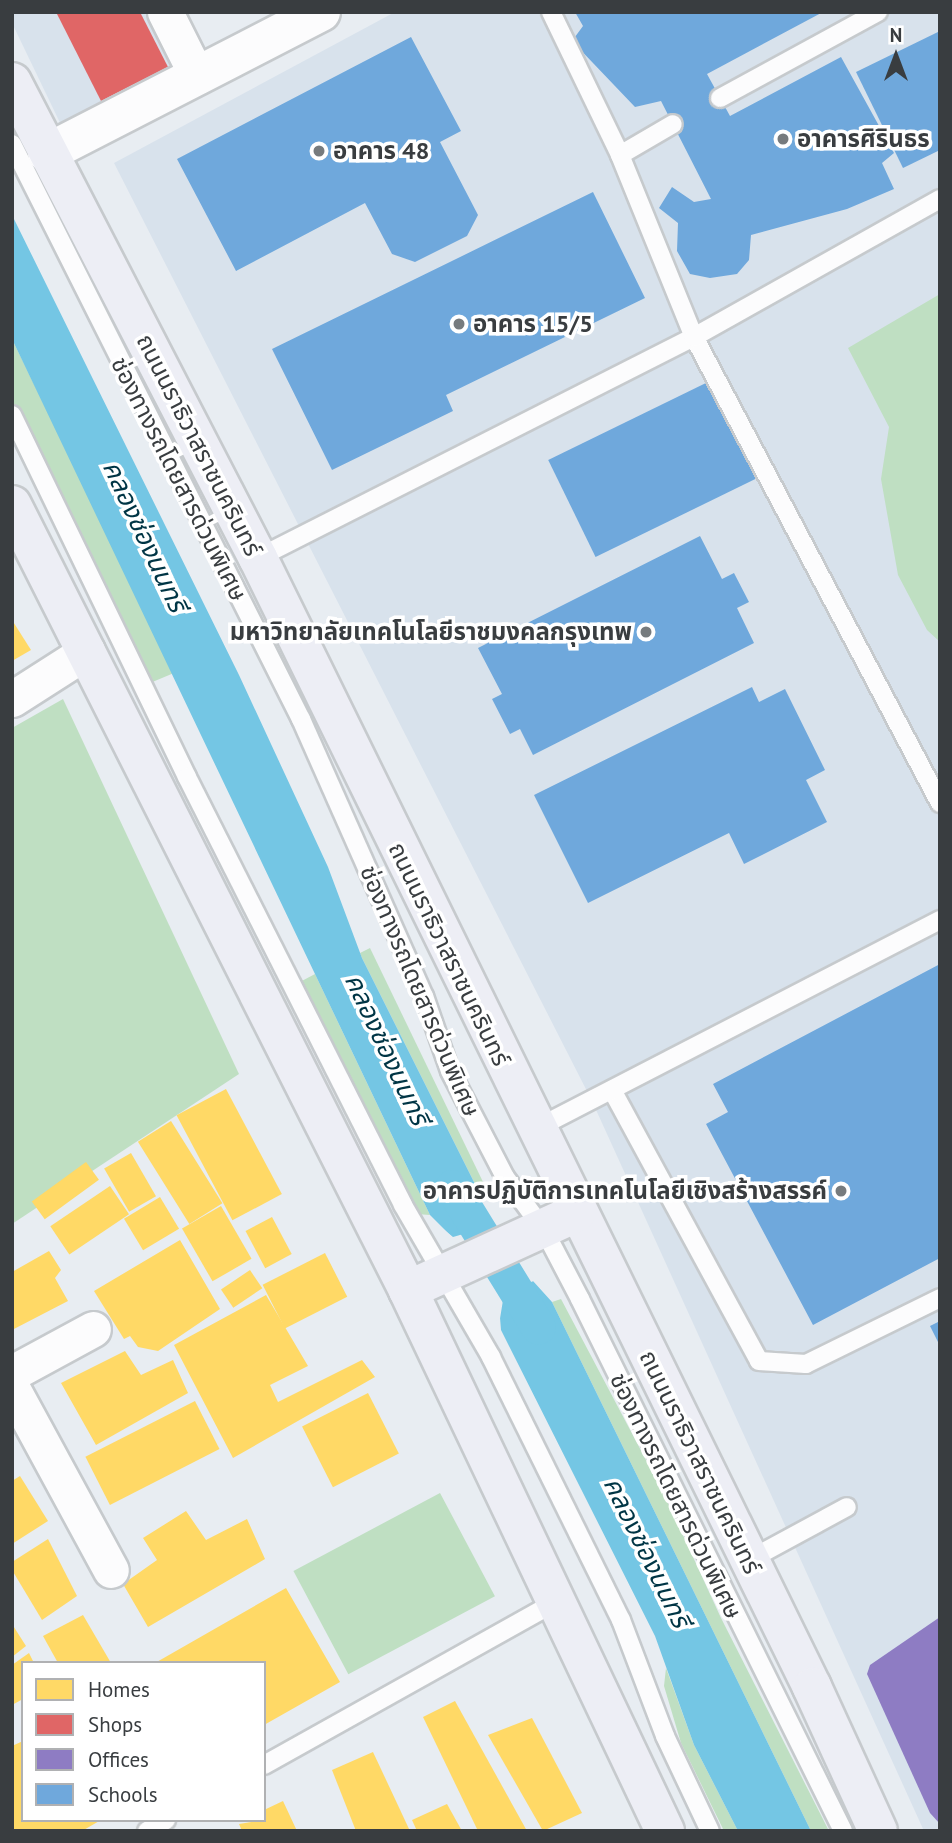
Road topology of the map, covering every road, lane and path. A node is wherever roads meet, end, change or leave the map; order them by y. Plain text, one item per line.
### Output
1 (165, 12) edge
2 (321, 12) edge
3 (551, 12) edge
4 (878, 12) edge
5 (197, 76) junction
6 (12, 82) edge
7 (720, 98) dead end
8 (673, 124) dead end
9 (30, 149) edge
10 (620, 155) junction
11 (940, 199) edge
12 (694, 337) junction
13 (12, 415) edge
14 (12, 505) edge
15 (258, 558) junction
16 (87, 651) junction
17 (12, 699) edge
18 (940, 803) edge
19 (940, 920) edge
20 (612, 1090) junction
21 (534, 1129) junction
22 (546, 1228) junction
23 (458, 1268) junction
24 (408, 1290) junction
25 (940, 1298) edge
26 (93, 1329) dead end
27 (12, 1373) edge
28 (12, 1388) edge
29 (847, 1507) dead end
30 (749, 1560) junction
31 (111, 1570) dead end
32 (556, 1602) junction
33 (266, 1764) edge
34 (163, 1822) edge
35 (147, 1831) edge
36 (665, 1831) edge
37 (710, 1831) edge
38 (843, 1831) edge
39 (878, 1831) edge

1 - 5 street
2 - 5 street
3 - 10 lane
4 - 7 lane
5 - 9 street
6 - 9 main road, ถนนนราธิวาสราชนครินทร์
8 - 10 lane
9 - 15 main road, ถนนนราธิวาสราชนครินทร์
9 - 22 lane, ช่องทางรถโดยสารด่วนพิเศษ
10 - 12 lane
11 - 12 lane
12 - 15 lane
12 - 18 lane
13 - 23 lane
14 - 16 main road
15 - 21 main road, ถนนนราธิวาสราชนครินทร์
16 - 17 street
16 - 24 main road
19 - 20 lane
20 - 21 lane
20 - 25 lane
21 - 22 main road, ถนนนราธิวาสราชนครินทร์
22 - 23 main road
22 - 30 main road, ถนนนราธิวาสราชนครินทร์
22 - 38 lane, ช่องทางรถโดยสารด่วนพิเศษ
23 - 24 main road
23 - 37 lane
24 - 32 main road
26 - 27 street
28 - 31 street
29 - 30 lane
30 - 39 main road, ถนนนราธิวาสราชนครินทร์
32 - 33 lane
32 - 36 main road
34 - 35 lane

